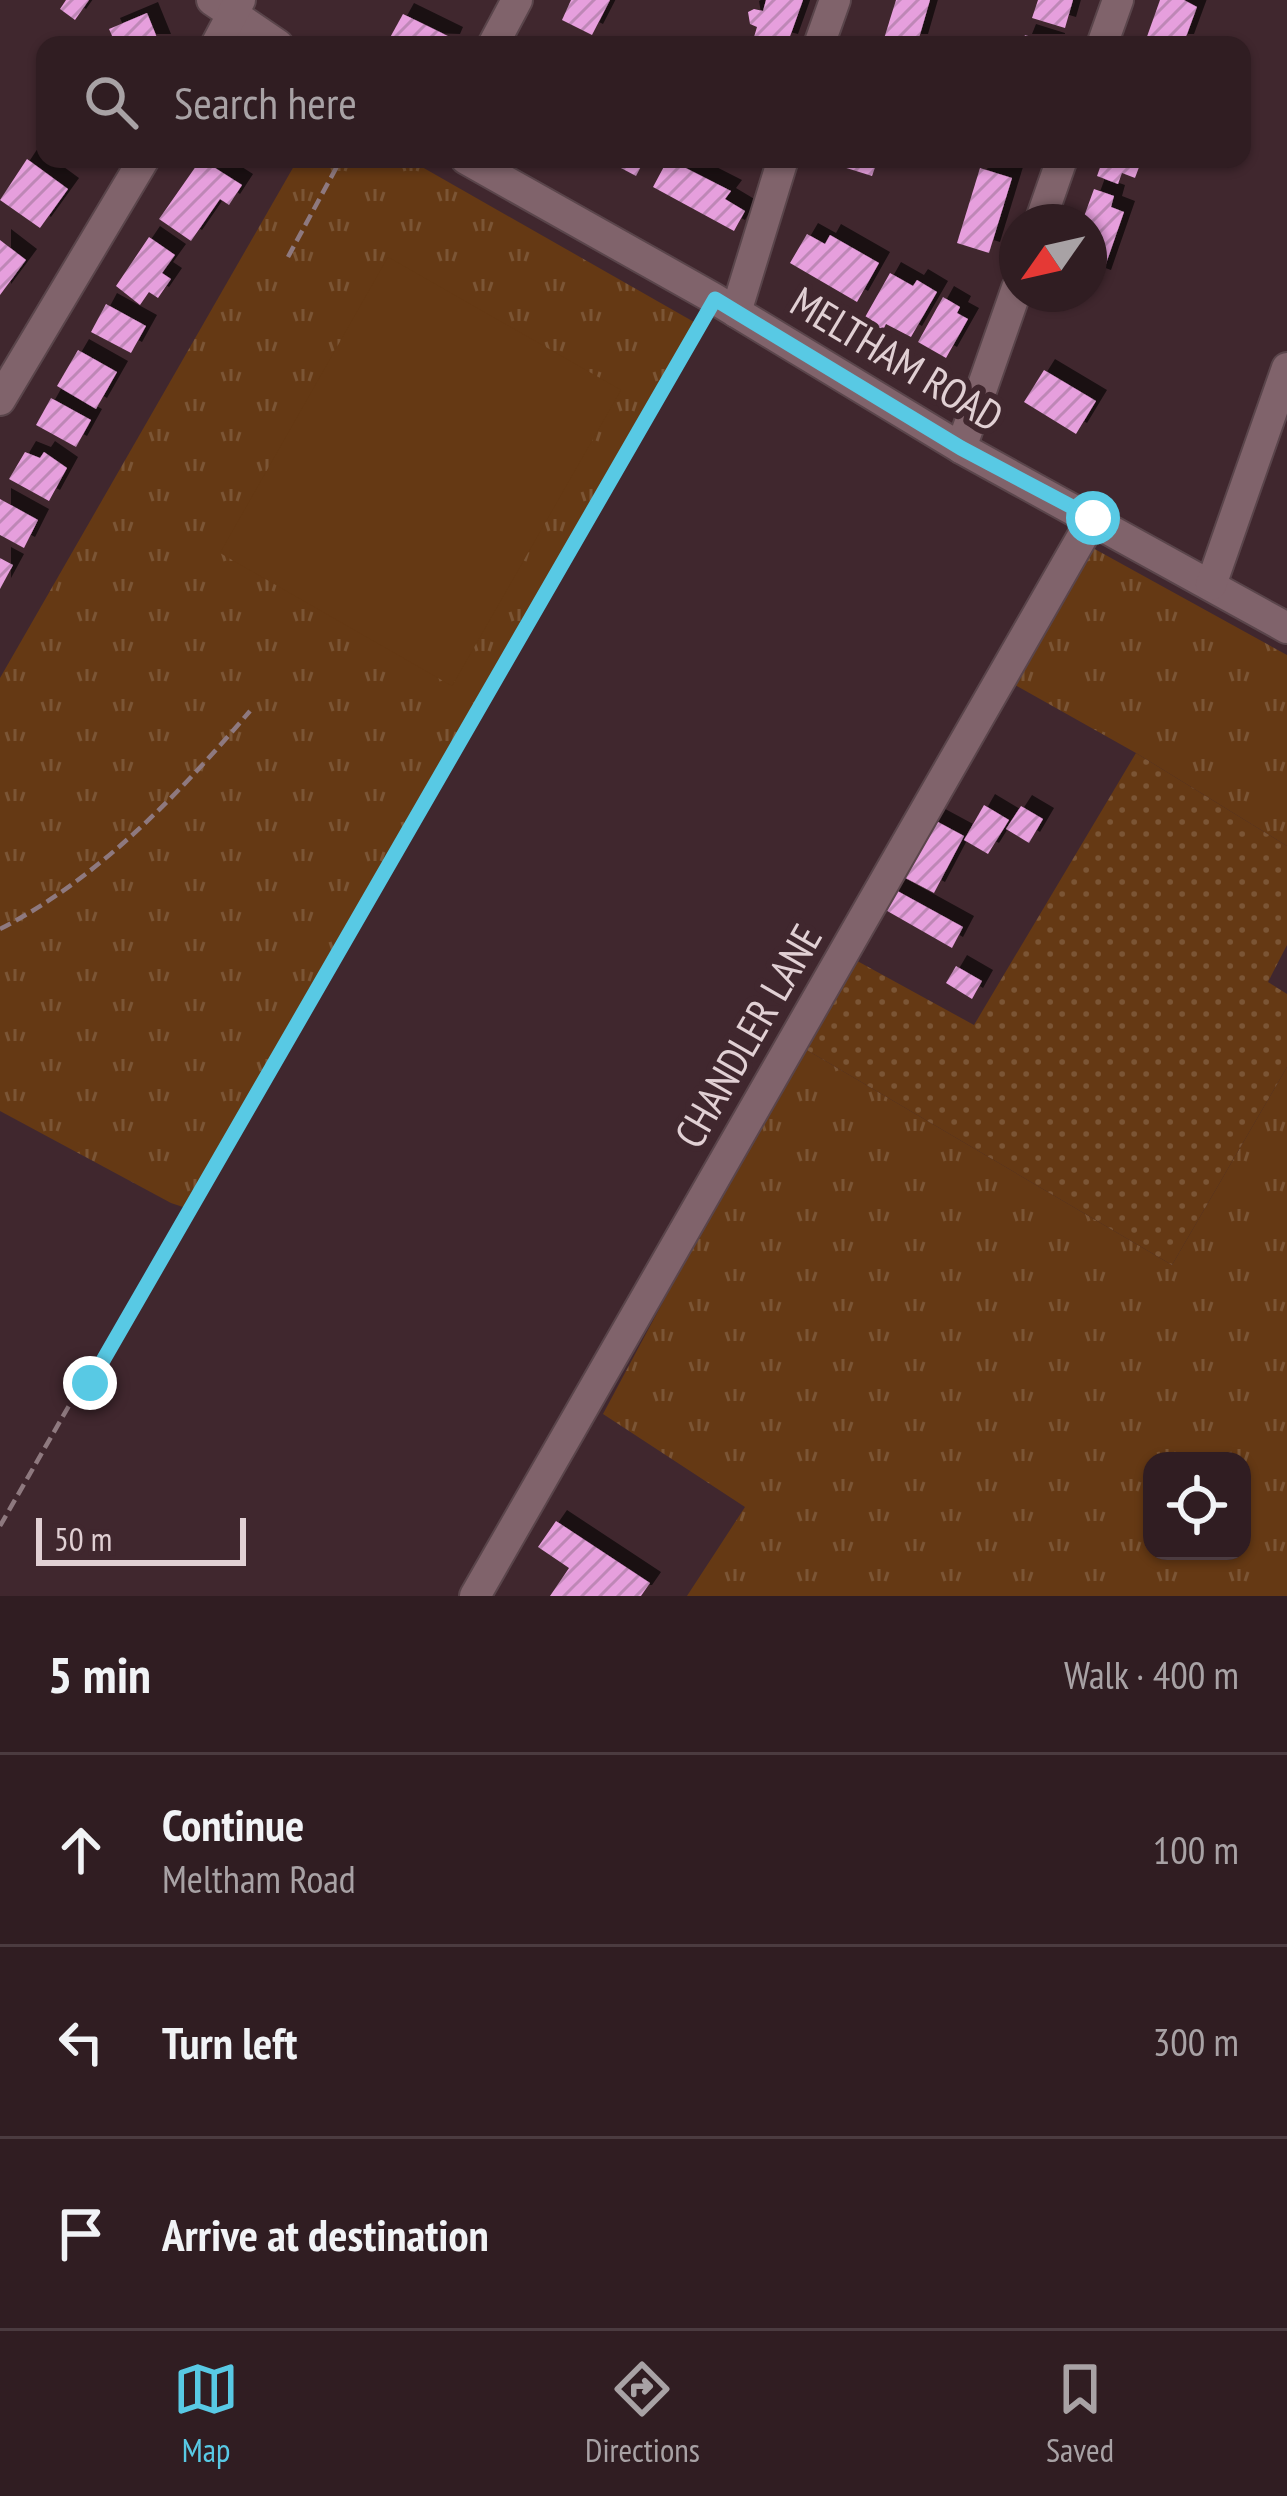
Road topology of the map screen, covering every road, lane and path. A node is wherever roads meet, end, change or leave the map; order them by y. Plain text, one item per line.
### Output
1 (517, 0) edge
2 (835, 0) edge
3 (1118, 0) edge
4 (229, 6) edge
5 (219, 36) edge
6 (267, 36) edge
7 (498, 36) edge
8 (822, 36) edge
9 (1105, 36) edge
10 (138, 168) edge
11 (336, 168) edge
12 (482, 168) edge
13 (780, 168) edge
14 (1059, 168) edge
15 (1046, 204) edge
16 (287, 257) dead end
17 (726, 306) junction
18 (1009, 312) edge
19 (9, 363) edge
20 (1287, 368) edge
21 (0, 400) edge
22 (961, 448) junction
23 (1093, 518) junction
24 (1211, 585) junction
25 (1287, 628) edge
26 (250, 711) dead end
27 (0, 929) edge
28 (0, 1526) edge
29 (476, 1596) edge

1 - 7 street
2 - 8 street
3 - 9 street
4 - 5 street
4 - 6 street
10 - 19 street
11 - 16 path
12 - 17 street, MELTHAM ROAD
13 - 17 street
14 - 15 street
17 - 22 street, MELTHAM ROAD
17 - 28 path
18 - 22 street
19 - 21 street
20 - 24 street
22 - 23 street, MELTHAM ROAD
23 - 24 street, MELTHAM ROAD
23 - 29 street, CHANDLER LANE
24 - 25 street, MELTHAM ROAD
26 - 27 path

